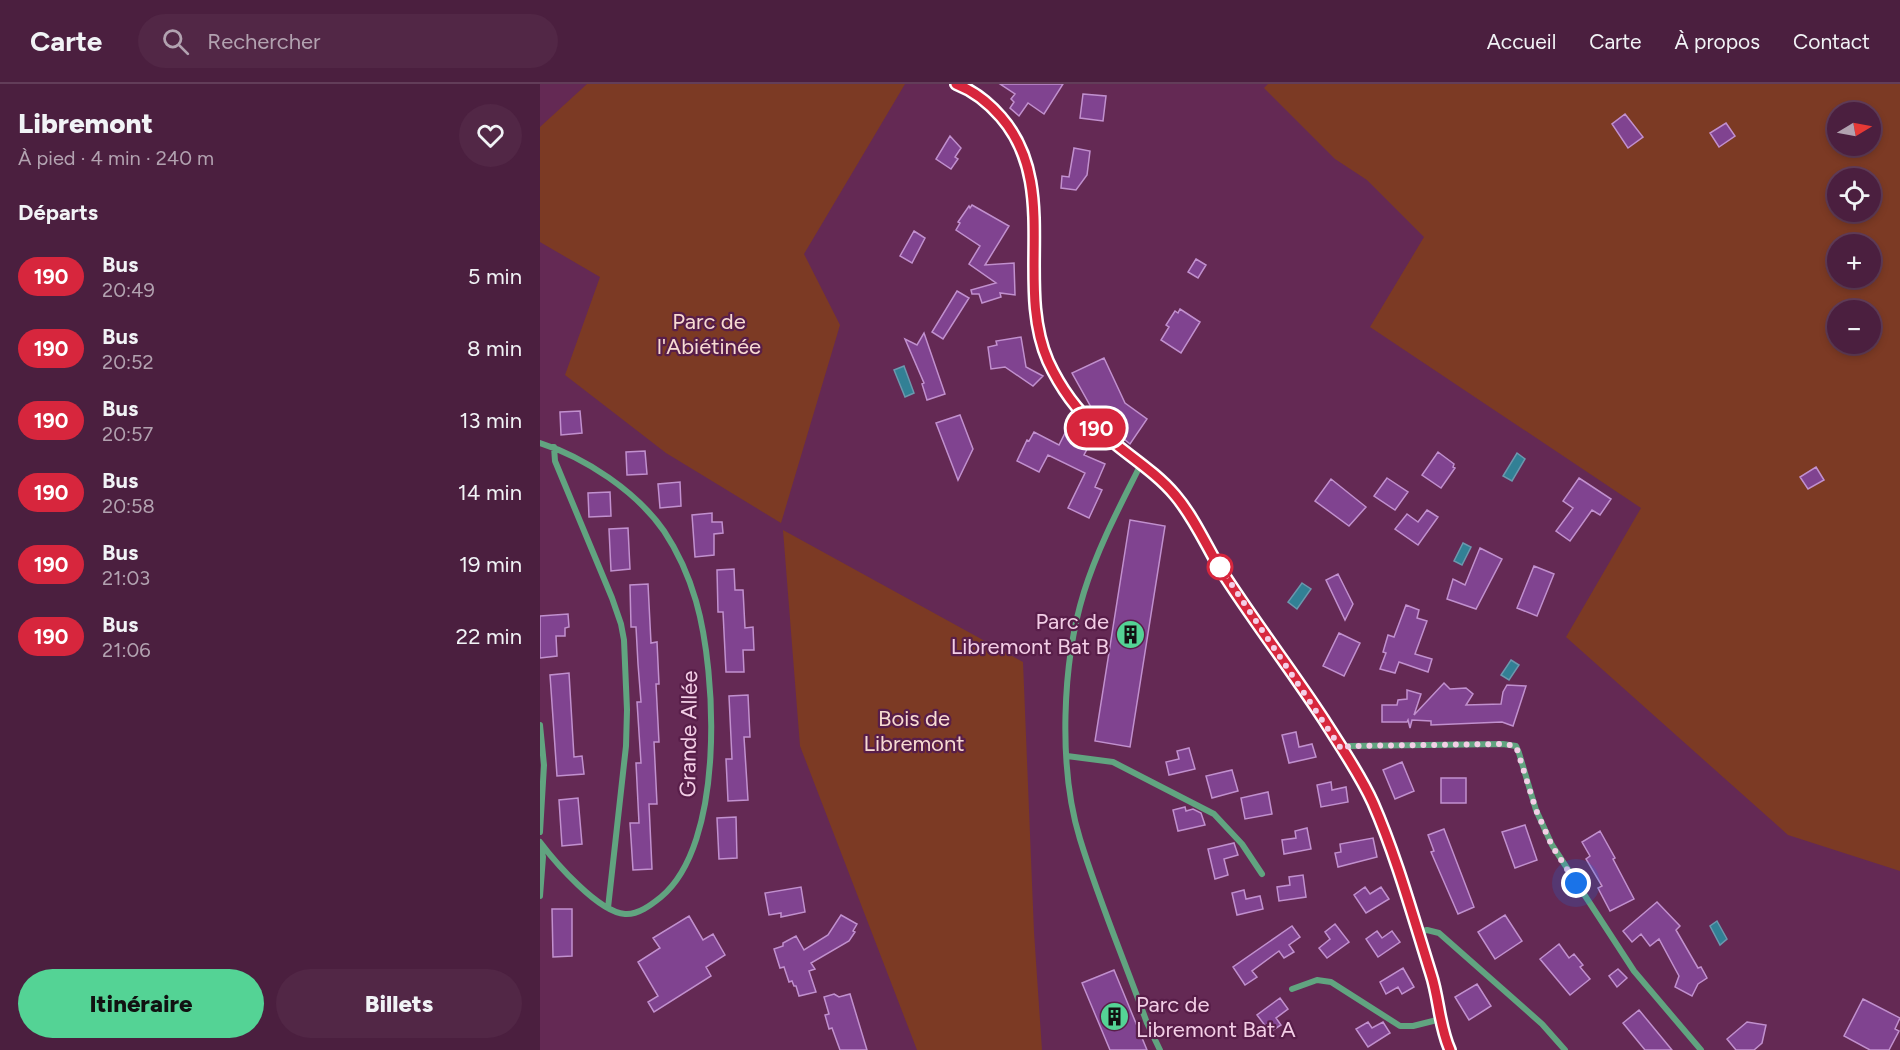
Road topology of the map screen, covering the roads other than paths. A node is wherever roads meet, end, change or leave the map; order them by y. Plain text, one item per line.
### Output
1 (956, 84) edge
2 (540, 442) edge
3 (554, 447) junction
4 (1141, 464) junction
5 (540, 725) edge
6 (1342, 750) junction
7 (1067, 756) junction
8 (540, 832) edge
9 (540, 843) edge
10 (1262, 874) dead end
11 (540, 896) edge
12 (608, 908) junction
13 (1418, 932) junction
14 (1292, 989) dead end
15 (1441, 1019) junction
16 (1160, 1050) edge
17 (1450, 1050) edge
18 (1565, 1050) edge
19 (1701, 1050) edge

1 - 4 street
2 - 3 street, Grande Allée
3 - 12 street
3 - 12 street, Grande Allée
4 - 6 street
4 - 7 street
5 - 8 street
6 - 13 street
6 - 19 street
7 - 10 street
7 - 16 street
9 - 11 street
9 - 12 street
13 - 15 street
13 - 18 street
14 - 15 street
15 - 17 street

